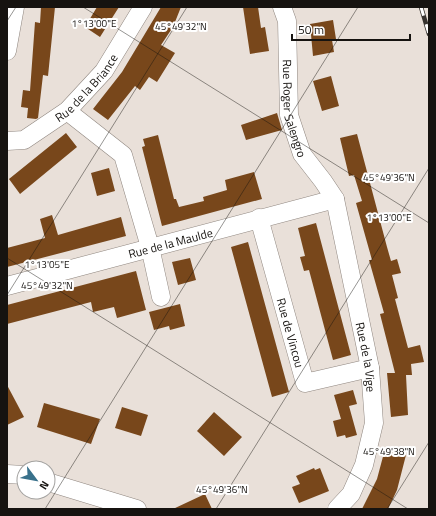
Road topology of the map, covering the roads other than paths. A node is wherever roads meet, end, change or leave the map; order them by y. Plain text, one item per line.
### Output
1 (15, 7) edge
2 (143, 7) edge
3 (282, 7) edge
4 (7, 51) edge
5 (67, 111) junction
6 (7, 141) edge
7 (335, 199) junction
8 (259, 218) junction
9 (150, 247) junction
10 (7, 286) edge
11 (161, 296) dead end
12 (370, 368) junction
13 (56, 484) edge
14 (137, 509) edge
15 (337, 509) edge

1 - 4 street
2 - 5 street, Rue de la Briance
3 - 7 street, Rue Roger Salengro
5 - 6 street, Rue de la Briance
5 - 9 street
7 - 8 street, Rue de la Maulde
7 - 12 street, Rue de la Vige
8 - 9 street, Rue de la Maulde
8 - 12 street, Rue de Vincou
9 - 10 street, Rue de la Maulde
9 - 11 street
12 - 15 street, Rue de la Vige
13 - 14 street

